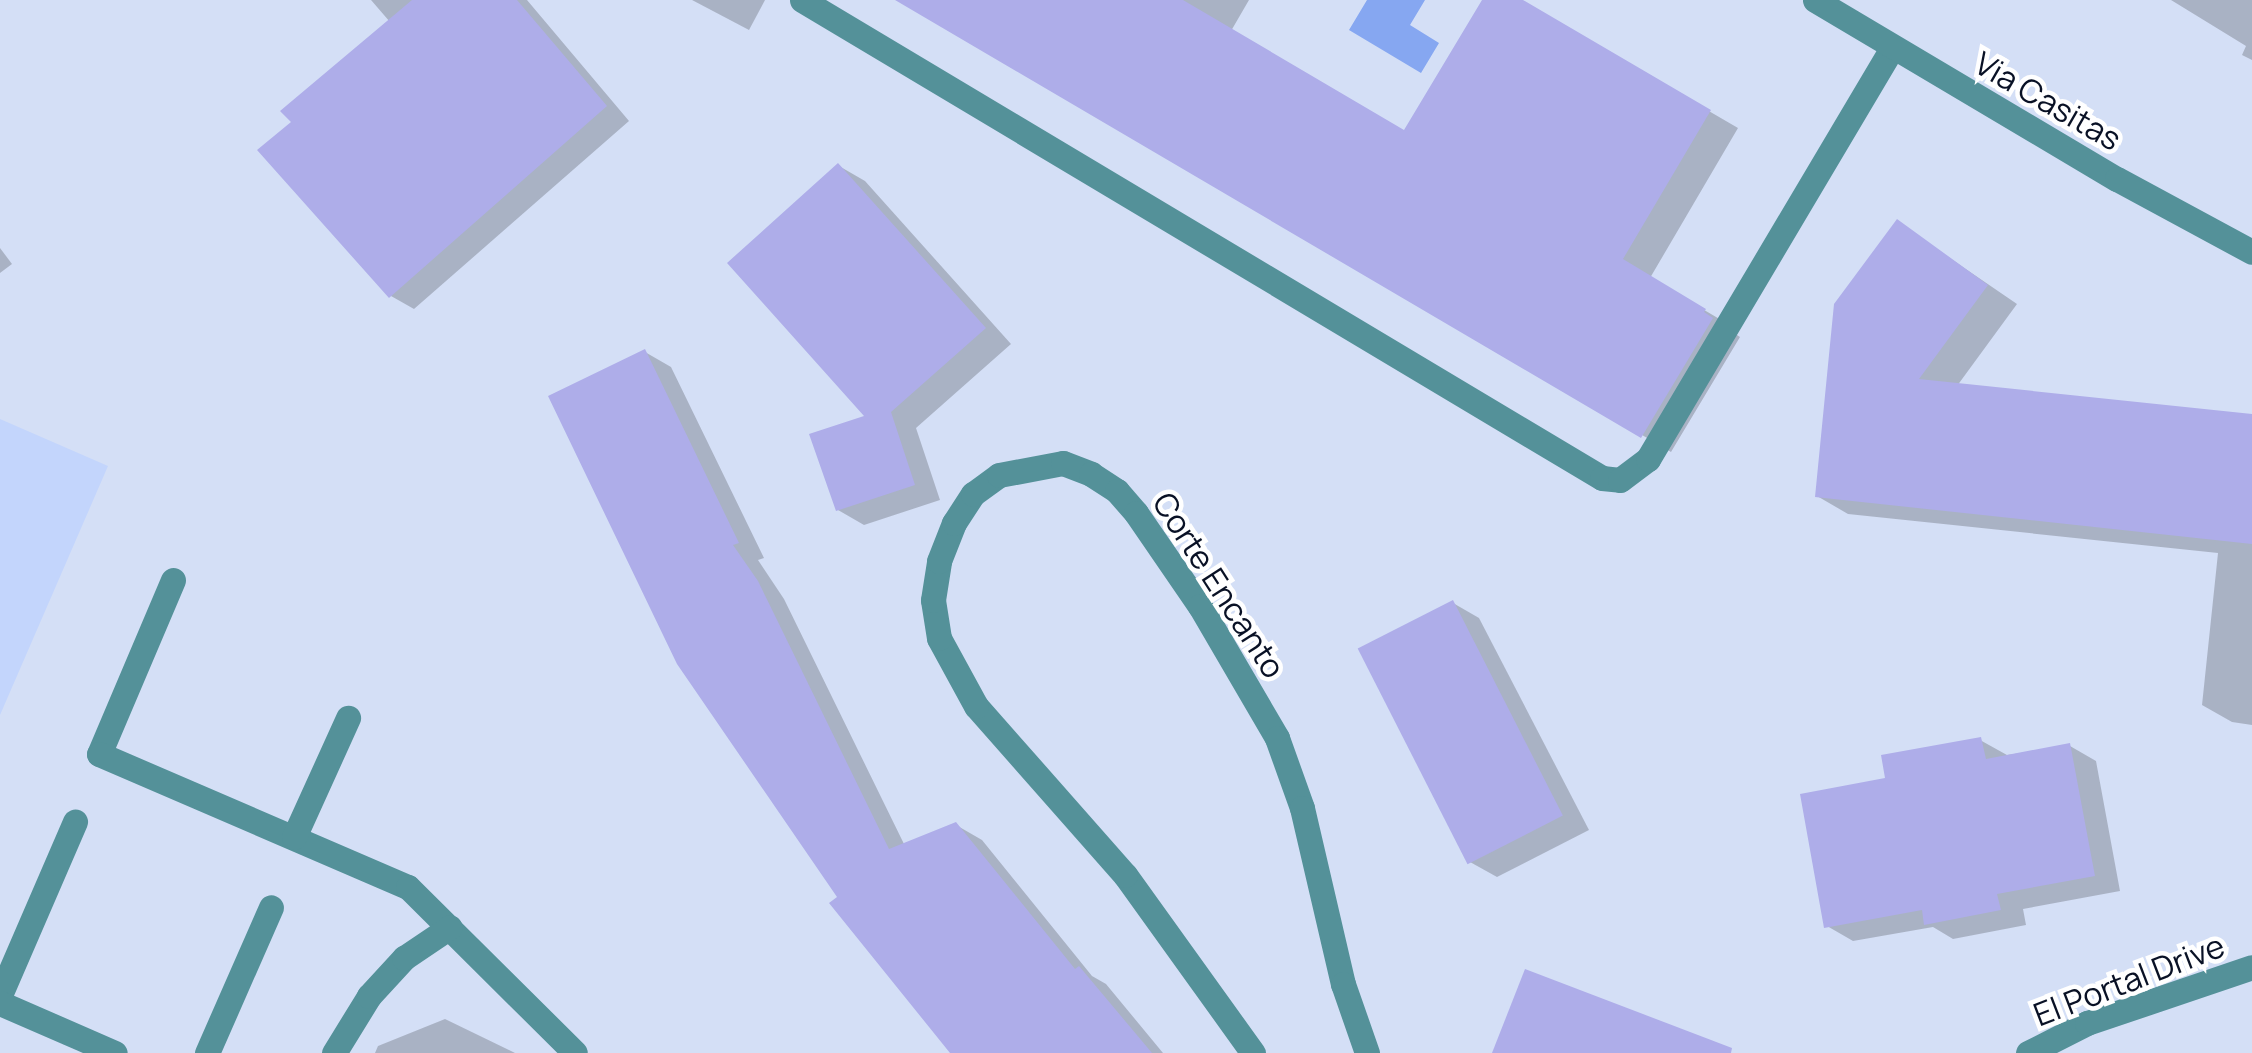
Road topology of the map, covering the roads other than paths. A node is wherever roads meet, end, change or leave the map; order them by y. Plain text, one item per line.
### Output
1 (802, 0) edge
2 (1815, 0) edge
3 (1893, 47) junction
4 (2252, 252) edge
5 (173, 580) dead end
6 (348, 718) dead end
7 (75, 822) dead end
8 (294, 837) junction
9 (271, 907) dead end
10 (450, 926) junction
11 (2252, 967) edge
12 (0, 999) edge
13 (115, 1053) edge
14 (207, 1053) edge
15 (334, 1053) edge
16 (574, 1053) edge
17 (1253, 1053) edge
18 (1367, 1053) edge
19 (2028, 1053) edge

1 - 3 street
2 - 3 street, Via Casitas
3 - 4 street, Via Casitas
5 - 8 street
6 - 8 street
7 - 12 street
8 - 10 street
9 - 14 street
10 - 15 street
10 - 16 street
11 - 19 street, El Portal Drive
12 - 13 street
17 - 18 street, Corte Encanto

